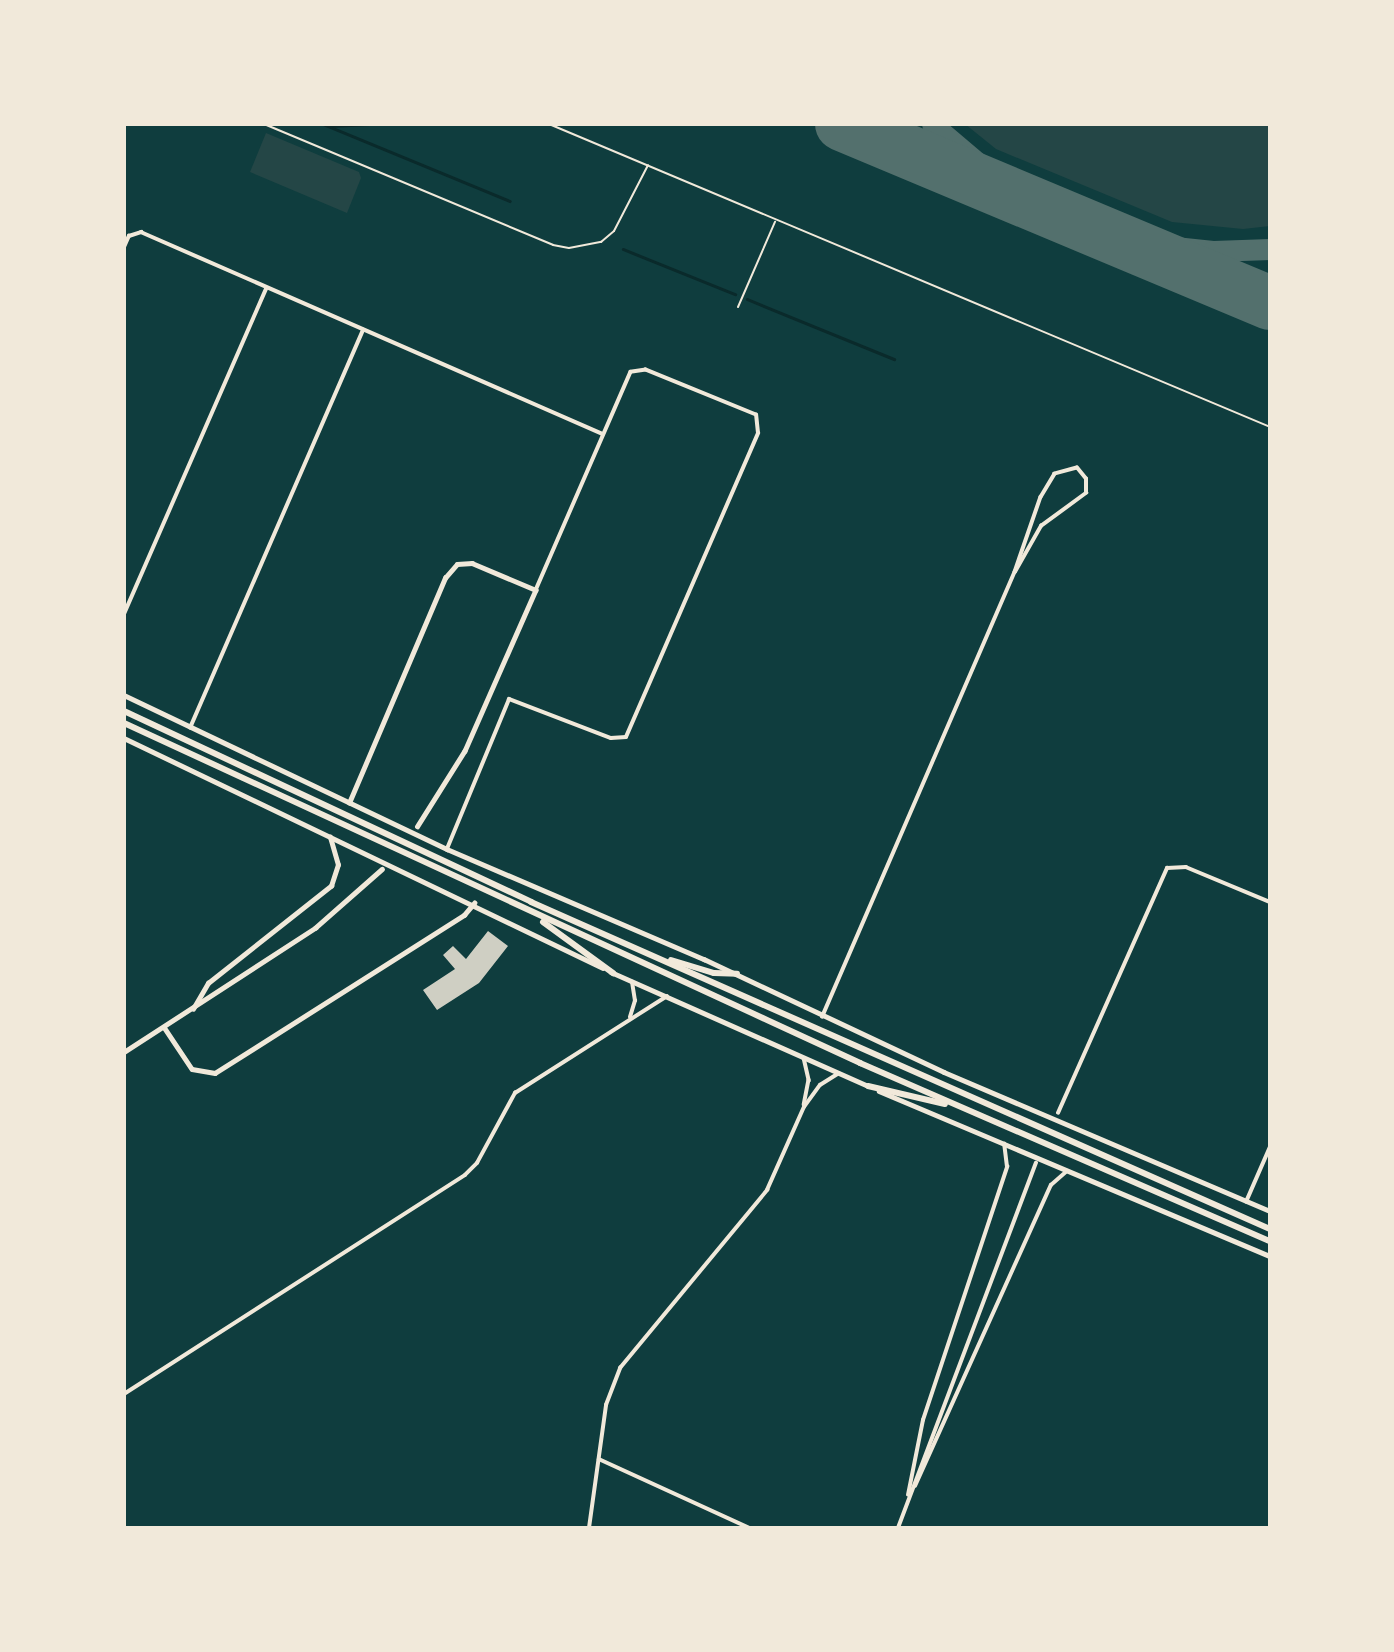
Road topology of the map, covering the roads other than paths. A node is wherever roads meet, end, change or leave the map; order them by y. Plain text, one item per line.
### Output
1 (264, 124) edge
2 (550, 124) edge
3 (648, 165) junction
4 (775, 221) junction
5 (124, 247) edge
6 (266, 289) junction
7 (738, 307) dead end
8 (363, 330) junction
9 (1270, 427) edge
10 (603, 433) junction
11 (1015, 572) junction
12 (536, 590) junction
13 (124, 614) edge
14 (124, 695) edge
15 (124, 711) edge
16 (124, 723) edge
17 (190, 728) junction
18 (124, 738) edge
19 (349, 803) junction
20 (418, 826) dead end
21 (330, 836) junction
22 (447, 849) junction
23 (382, 869) dead end
24 (1270, 902) edge
25 (474, 903) junction
26 (530, 913) junction
27 (649, 954) junction
28 (613, 973) junction
29 (737, 974) junction
30 (632, 981) junction
31 (667, 996) junction
32 (193, 1010) junction
33 (630, 1017) junction
34 (822, 1017) junction
35 (164, 1027) junction
36 (124, 1052) edge
37 (804, 1057) junction
38 (839, 1073) junction
39 (869, 1086) junction
40 (804, 1107) junction
41 (971, 1112) junction
42 (1058, 1113) dead end
43 (1003, 1141) junction
44 (1270, 1147) edge
45 (1036, 1163) dead end
46 (1070, 1170) junction
47 (1246, 1202) junction
48 (1270, 1212) edge
49 (1270, 1228) edge
50 (1270, 1241) edge
51 (1270, 1256) edge
52 (124, 1394) edge
53 (599, 1459) junction
54 (905, 1507) junction
55 (589, 1528) edge
56 (750, 1528) edge
57 (898, 1528) edge

1 - 3 lane
2 - 3 lane
3 - 4 lane
4 - 7 lane
4 - 9 lane
5 - 6 street
6 - 8 street
6 - 13 street
8 - 10 street
8 - 17 street
10 - 12 street
10 - 22 street
11 - 11 street
11 - 34 street
12 - 19 main road
12 - 20 main road
14 - 17 main road
15 - 27 highway
16 - 26 highway
17 - 19 main road
18 - 21 main road
19 - 22 main road
21 - 25 main road
21 - 32 main road
22 - 29 main road
23 - 32 main road
24 - 42 street
25 - 28 main road
25 - 35 main road
26 - 28 highway
26 - 41 highway
27 - 29 highway
27 - 49 highway
28 - 30 main road
29 - 34 main road
30 - 31 main road
30 - 33 street
31 - 33 street
31 - 37 main road
32 - 35 main road
33 - 52 street
34 - 47 main road
35 - 36 main road
37 - 38 main road
37 - 40 street
38 - 39 main road
38 - 40 street
39 - 41 highway
39 - 43 main road
40 - 53 street
41 - 50 highway
43 - 46 main road
43 - 54 street
44 - 47 street
45 - 54 street
46 - 51 main road
46 - 54 street
47 - 48 main road
53 - 55 street
53 - 56 street
54 - 57 street

